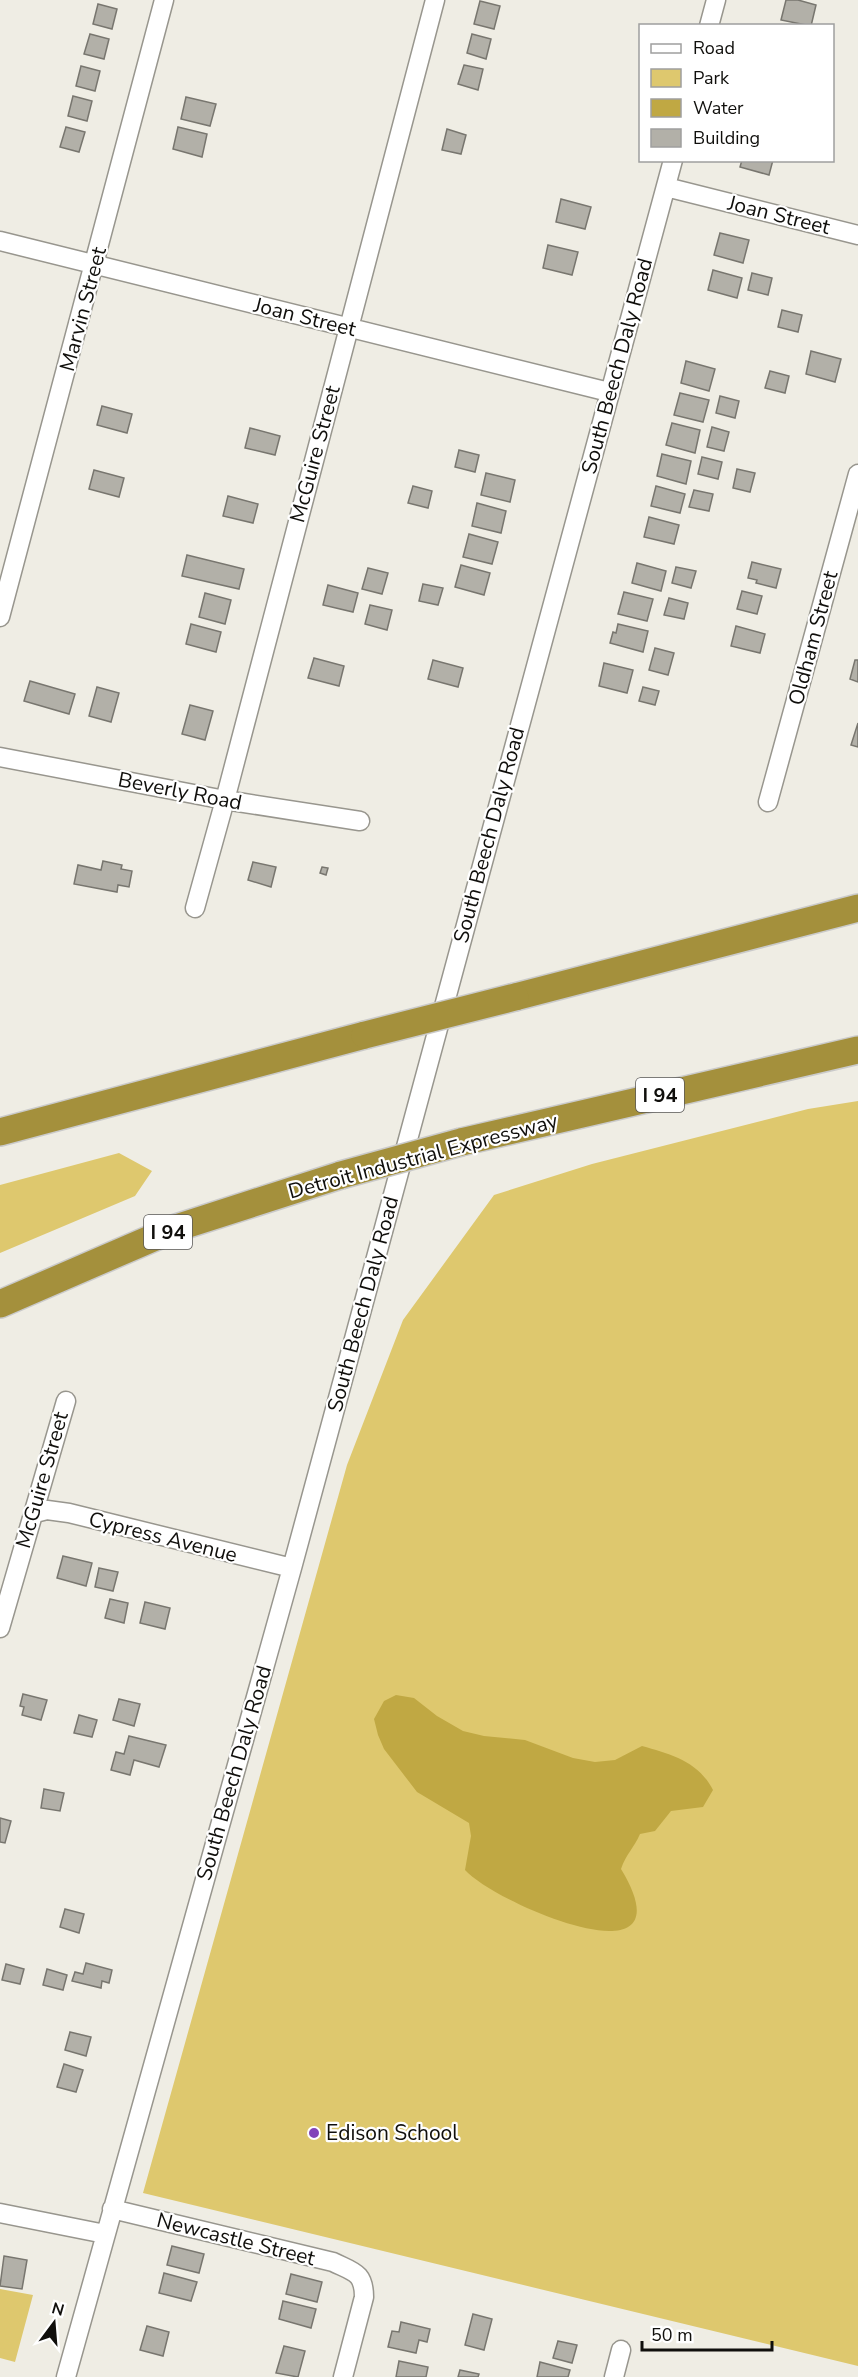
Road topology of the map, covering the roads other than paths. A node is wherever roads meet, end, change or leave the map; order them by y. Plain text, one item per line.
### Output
1 (164, 0) edge
2 (435, 0) edge
3 (716, 0) edge
4 (710, 24) edge
5 (672, 162) edge
6 (666, 186) junction
7 (858, 235) edge
8 (0, 241) edge
9 (95, 265) junction
10 (348, 327) junction
11 (609, 392) junction
12 (858, 474) edge
13 (0, 617) edge
14 (0, 757) edge
15 (225, 800) junction
16 (768, 802) dead end
17 (360, 821) dead end
18 (195, 908) dead end
19 (858, 908) edge
20 (858, 1050) edge
21 (0, 1132) edge
22 (0, 1304) edge
23 (66, 1401) dead end
24 (35, 1514) junction
25 (292, 1568) junction
26 (0, 1628) edge
27 (112, 2209) junction
28 (0, 2213) edge
29 (105, 2234) junction
30 (621, 2350) dead end
31 (66, 2377) edge
32 (343, 2377) edge
33 (614, 2377) edge

1 - 9 street, Marvin Street
2 - 10 street, McGuire Street
3 - 4 street
5 - 6 street, South Beech Daly Road
6 - 7 street, Joan Street
6 - 11 street, South Beech Daly Road
8 - 9 street, Joan Street
9 - 10 street, Joan Street
9 - 13 street, Marvin Street
10 - 11 street, Joan Street
10 - 15 street, McGuire Street
11 - 25 street, South Beech Daly Road
12 - 16 street, Oldham Street
14 - 15 street, Beverly Road
15 - 17 street, Beverly Road
15 - 18 street, McGuire Street
19 - 21 highway, bridge
20 - 22 highway, Detroit Industrial Expressway / I 94, bridge
23 - 24 street, McGuire Street
24 - 25 street, Cypress Avenue
24 - 26 street, McGuire Street
25 - 27 street, South Beech Daly Road
27 - 29 street, South Beech Daly Road
27 - 32 street, Newcastle Street
28 - 29 street
29 - 31 street, South Beech Daly Road
30 - 33 street

